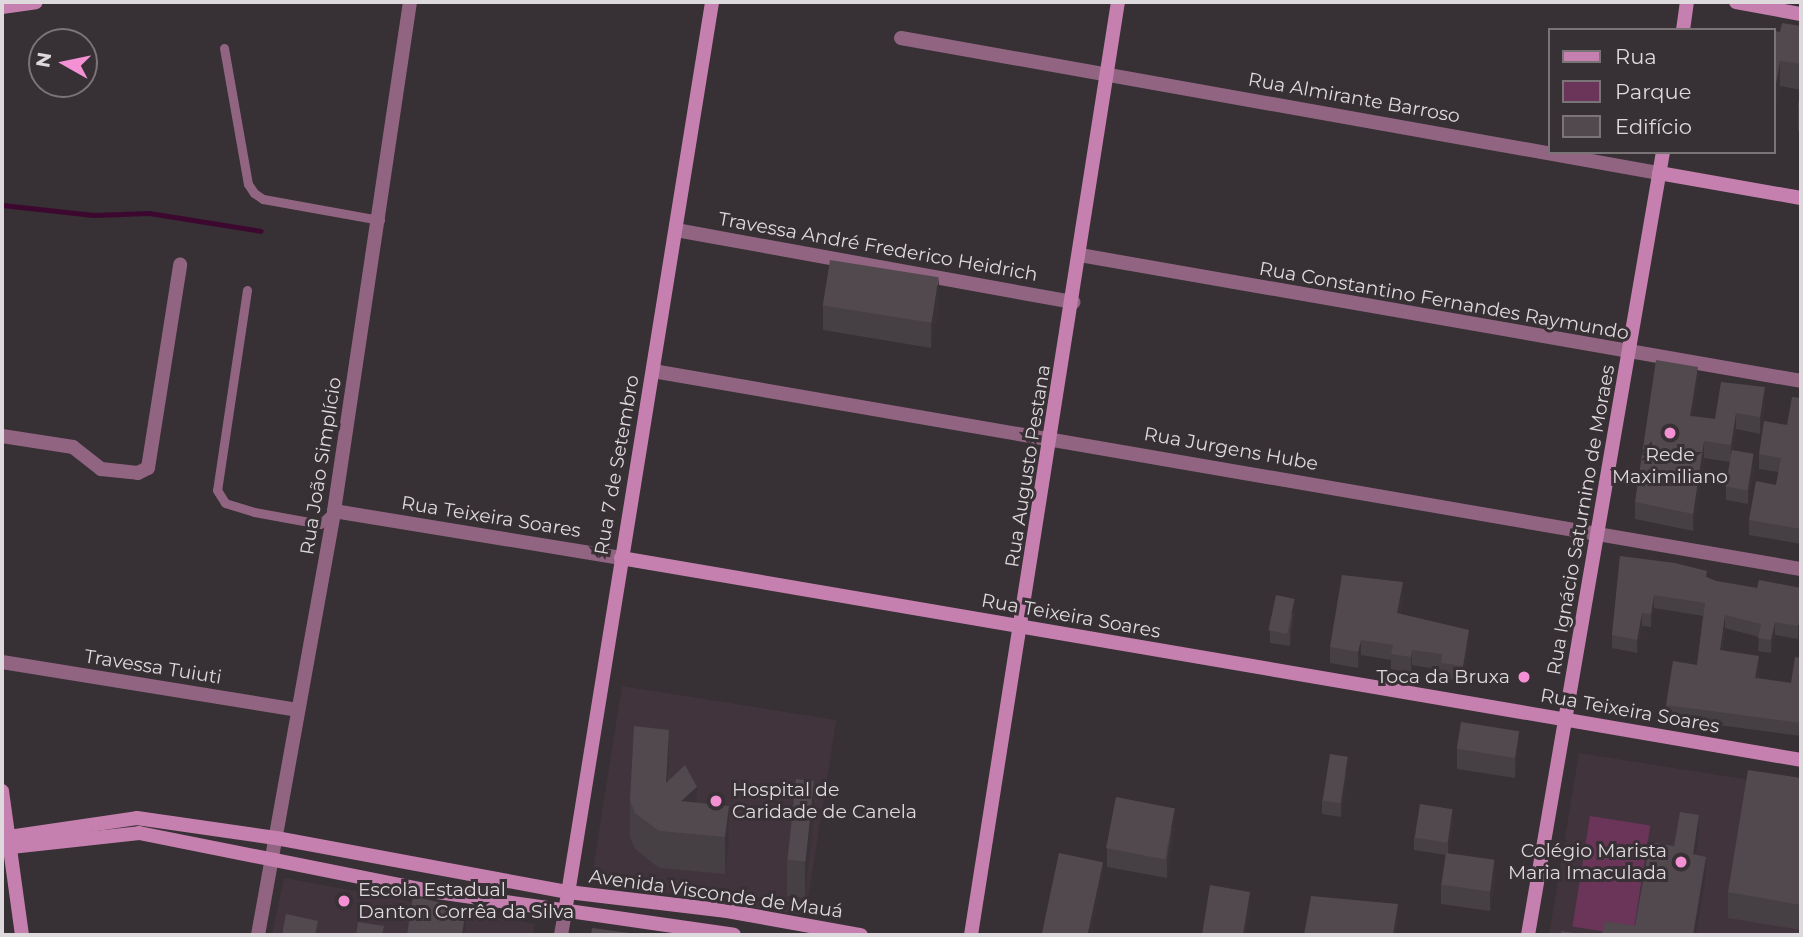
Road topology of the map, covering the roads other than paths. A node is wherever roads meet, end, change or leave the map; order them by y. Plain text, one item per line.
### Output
1 (36, 2) edge
2 (410, 2) edge
3 (712, 2) edge
4 (1118, 2) edge
5 (1687, 2) edge
6 (1735, 2) edge
7 (2, 7) edge
8 (1801, 14) edge
9 (1683, 28) edge
10 (901, 38) dead end
11 (224, 48) dead end
12 (1107, 73) junction
13 (1548, 153) edge
14 (1554, 154) edge
15 (1663, 154) edge
16 (1659, 173) junction
17 (1801, 198) edge
18 (380, 220) junction
19 (676, 230) junction
20 (1080, 255) junction
21 (180, 265) dead end
22 (247, 290) dead end
23 (1074, 302) junction
24 (1629, 354) junction
25 (653, 370) junction
26 (1801, 381) edge
27 (2, 436) edge
28 (1052, 437) junction
29 (334, 511) junction
30 (1598, 534) junction
31 (621, 558) junction
32 (1801, 569) edge
33 (1021, 626) junction
34 (2, 662) edge
35 (297, 710) junction
36 (1566, 720) junction
37 (1801, 760) edge
38 (2, 791) edge
39 (276, 838) junction
40 (6, 842) edge
41 (272, 857) junction
42 (434, 869) junction
43 (430, 891) junction
44 (568, 892) junction
45 (727, 911) junction
46 (565, 912) junction
47 (728, 934) edge
48 (22, 935) edge
49 (258, 935) edge
50 (561, 935) edge
51 (861, 935) edge
52 (971, 935) edge
53 (1528, 935) edge

1 - 7 street
2 - 18 street, Rua João Simplício
3 - 19 street, Rua 7 de Setembro
4 - 12 street, Rua Augusto Pestana
5 - 9 street
6 - 8 street
10 - 12 street, Rua Almirante Barroso
11 - 18 lane
12 - 13 street, Rua Almirante Barroso
12 - 20 street, Rua Augusto Pestana
14 - 16 street, Rua Almirante Barroso
15 - 16 street, Rua Ignácio Saturnino de Moraes
16 - 17 street, Rua Almirante Barroso
16 - 24 street, Rua Ignácio Saturnino de Moraes
18 - 29 street, Rua João Simplício
19 - 23 street, Travessa André Frederico Heidrich
19 - 25 street, Rua 7 de Setembro
20 - 23 street, Rua Augusto Pestana
20 - 24 street, Rua Constantino Fernandes Raymundo
21 - 27 street
22 - 29 lane
23 - 28 street, Rua Augusto Pestana
24 - 26 street, Rua Constantino Fernandes Raymundo
24 - 30 street, Rua Ignácio Saturnino de Moraes
25 - 28 street, Rua Jurgens Hube
25 - 31 street, Rua 7 de Setembro
28 - 30 street, Rua Jurgens Hube
28 - 33 street, Rua Augusto Pestana
29 - 31 street, Rua Teixeira Soares
29 - 35 street, Rua João Simplício
30 - 32 street, Rua Jurgens Hube
30 - 36 street, Rua Ignácio Saturnino de Moraes
31 - 33 street, Rua Teixeira Soares
31 - 44 street, Rua 7 de Setembro
33 - 36 street, Rua Teixeira Soares
33 - 52 street, Rua Augusto Pestana
34 - 35 street, Travessa Tuiuti
35 - 39 street, Rua João Simplício
36 - 37 street, Rua Teixeira Soares
36 - 53 street, Rua Ignácio Saturnino de Moraes
38 - 40 street
39 - 40 street, Avenida Visconde de Mauá
39 - 41 street, Rua João Simplício
39 - 42 street, Avenida Visconde de Mauá
40 - 41 street, Avenida Visconde de Mauá
40 - 48 street
41 - 43 street, Avenida Visconde de Mauá
41 - 49 street, Rua João Simplício
42 - 43 street
42 - 44 street, Avenida Visconde de Mauá
43 - 46 street, Avenida Visconde de Mauá
44 - 45 street, Avenida Visconde de Mauá
44 - 46 street, Rua 7 de Setembro
45 - 47 street
45 - 51 street, Avenida Visconde de Mauá
46 - 47 street, Avenida Visconde de Mauá
46 - 50 street, Rua 7 de Setembro

